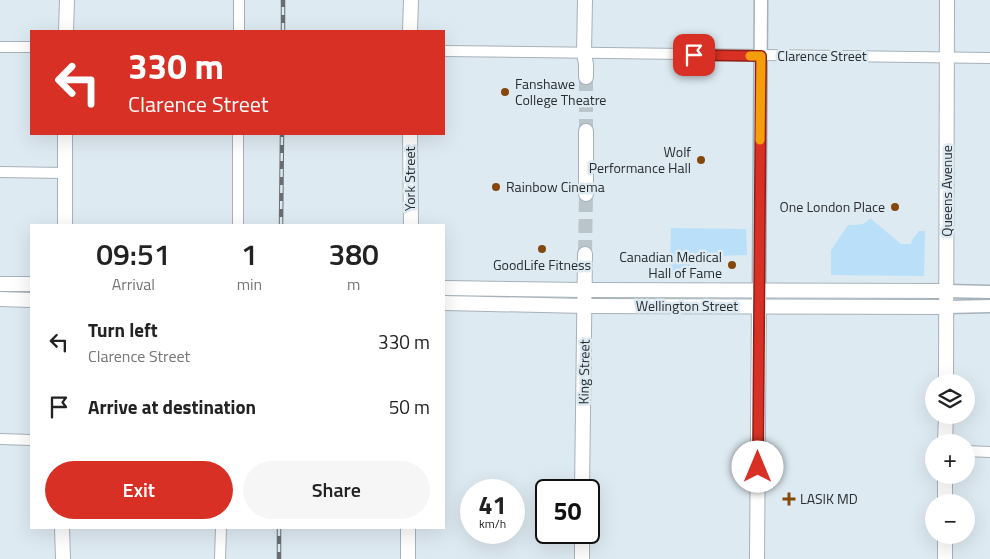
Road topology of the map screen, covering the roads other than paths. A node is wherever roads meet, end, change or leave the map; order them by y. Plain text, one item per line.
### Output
1 (67, 0) edge
2 (239, 0) edge
3 (410, 0) edge
4 (585, 0) edge
5 (761, 0) edge
6 (947, 0) edge
7 (66, 30) edge
8 (238, 30) edge
9 (410, 30) edge
10 (0, 47) edge
11 (30, 47) edge
12 (445, 51) edge
13 (584, 54) junction
14 (761, 56) junction
15 (948, 57) junction
16 (990, 58) edge
17 (586, 77) tunnel mouth
18 (586, 131) tunnel mouth
19 (66, 135) edge
20 (238, 135) edge
21 (410, 135) edge
22 (0, 172) edge
23 (65, 173) junction
24 (586, 194) tunnel mouth
25 (65, 224) edge
26 (238, 224) edge
27 (411, 224) edge
28 (585, 254) tunnel mouth
29 (0, 284) edge
30 (30, 284) edge
31 (445, 288) edge
32 (585, 290) junction
33 (760, 290) junction
34 (947, 291) junction
35 (990, 292) edge
36 (0, 300) edge
37 (30, 300) edge
38 (445, 302) edge
39 (759, 305) junction
40 (586, 306) junction
41 (947, 306) junction
42 (990, 306) edge
43 (946, 374) edge
44 (0, 439) edge
45 (30, 440) edge
46 (975, 451) edge
47 (990, 452) edge
48 (582, 479) edge
49 (62, 529) edge
50 (221, 529) edge
51 (408, 529) edge
52 (582, 544) edge
53 (945, 544) edge
54 (63, 559) edge
55 (220, 559) edge
56 (408, 559) edge
57 (582, 559) edge
58 (758, 559) edge
59 (945, 559) edge

1 - 7 main road
2 - 8 street
3 - 9 main road
4 - 13 main road
5 - 14 street
6 - 15 main road, Queens Avenue
10 - 11 street
12 - 13 street, Clarence Street
13 - 14 street, Clarence Street
13 - 17 main road
14 - 15 street, Clarence Street
14 - 33 street
15 - 16 street, Clarence Street
15 - 34 main road, Queens Avenue
18 - 24 main road
19 - 23 main road
20 - 26 street
21 - 27 main road, York Street
22 - 23 street
23 - 25 main road
28 - 32 main road, King Street
29 - 30 main road
31 - 32 main road, Wellington Street
32 - 33 main road, Wellington Street
32 - 40 main road, King Street
33 - 34 main road, Wellington Street
33 - 39 main road
34 - 35 street, Wellington Street
34 - 41 main road, Queens Avenue
36 - 37 main road
38 - 40 main road, Wellington Street
39 - 40 main road, Wellington Street
39 - 41 main road, Wellington Street
39 - 58 main road
40 - 48 main road, King Street
41 - 42 street, Wellington Street
41 - 43 main road, Queens Avenue
44 - 45 street
46 - 47 street
49 - 54 main road
50 - 55 street
51 - 56 main road
52 - 57 main road
53 - 59 main road

